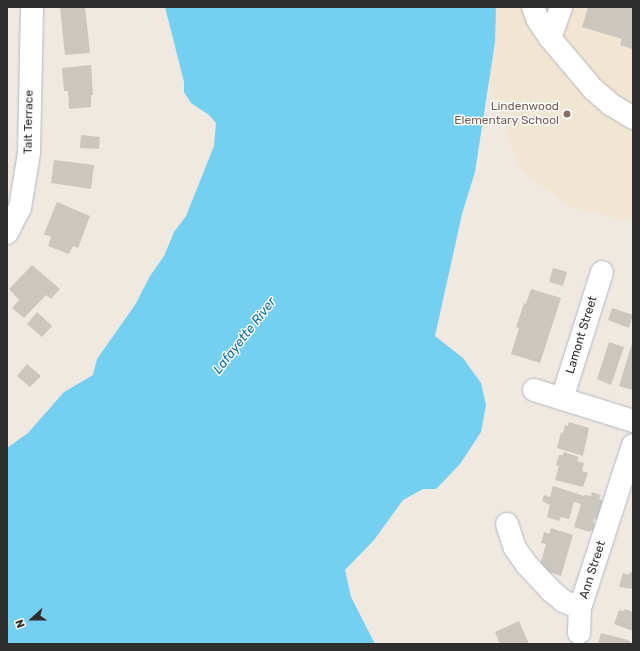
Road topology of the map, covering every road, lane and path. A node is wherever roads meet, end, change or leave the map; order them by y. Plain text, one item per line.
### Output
1 (32, 7) edge
2 (532, 7) edge
3 (561, 7) edge
4 (550, 38) junction
5 (633, 118) edge
6 (7, 233) edge
7 (602, 272) dead end
8 (534, 390) dead end
9 (562, 399) junction
10 (633, 421) edge
11 (633, 445) edge
12 (506, 524) dead end
13 (580, 608) junction
14 (578, 633) dead end

1 - 6 street, Tait Terrace
2 - 4 street
3 - 4 street
4 - 5 street
7 - 9 street, Lamont Street
8 - 9 street
9 - 10 street
11 - 13 street, Ann Street
12 - 13 street, Ann Street
13 - 14 street

